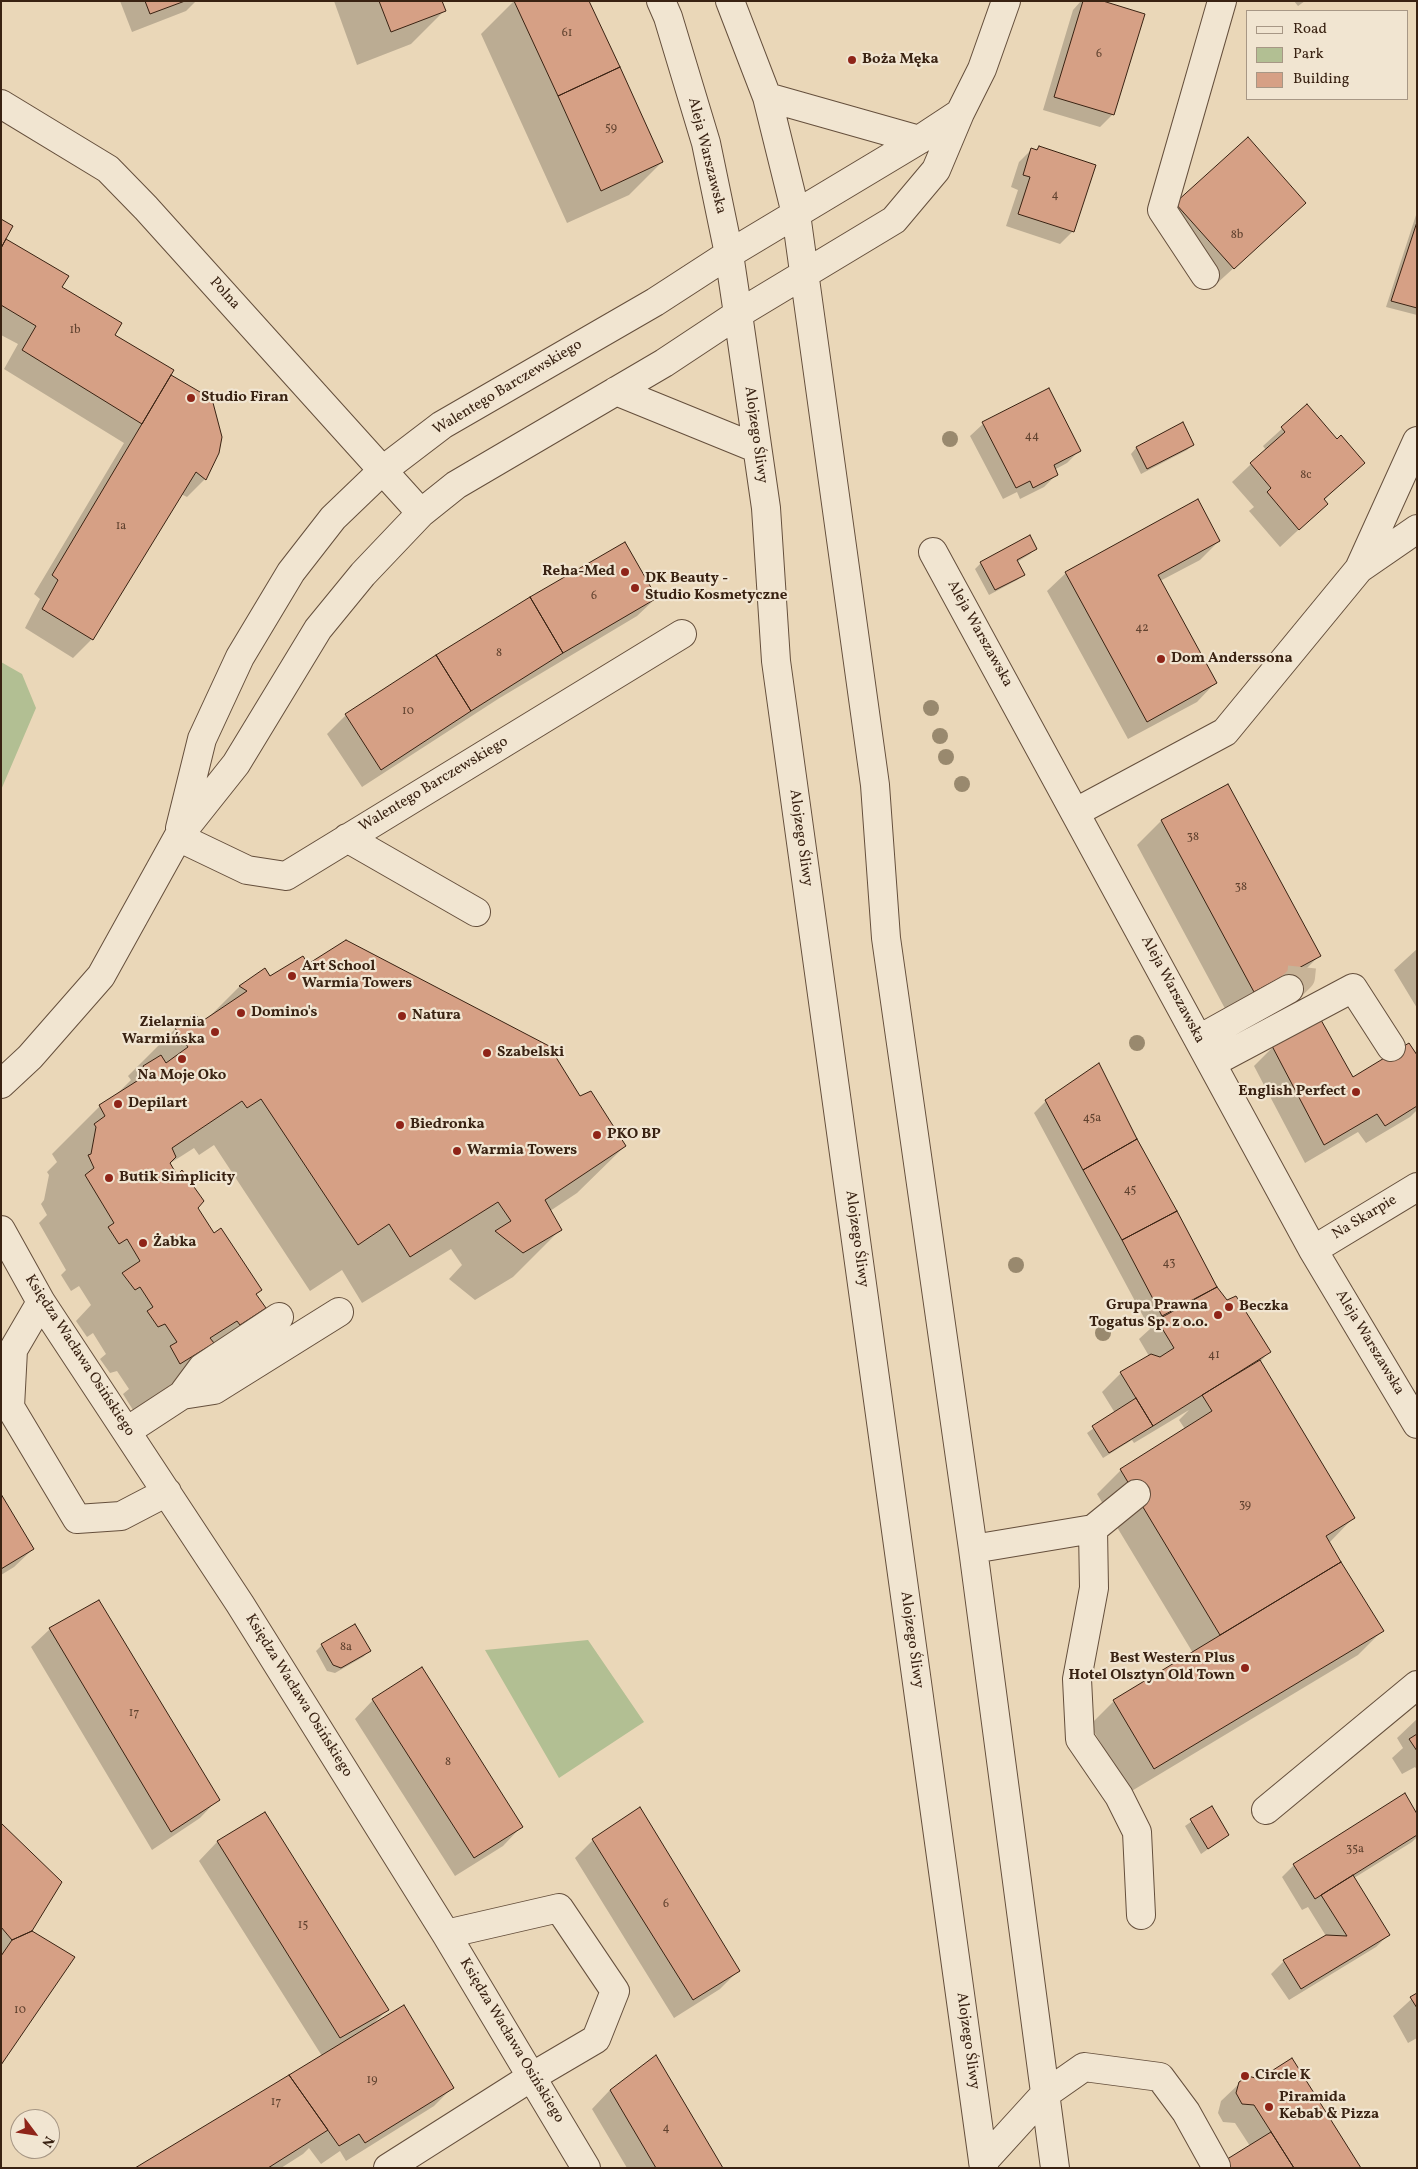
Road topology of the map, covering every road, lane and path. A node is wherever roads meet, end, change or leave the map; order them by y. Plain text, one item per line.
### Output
1 (662, 1) edge
2 (730, 1) edge
3 (1006, 1) edge
4 (1222, 1) edge
5 (767, 97) junction
6 (1, 104) edge
7 (960, 113) junction
8 (918, 140) junction
9 (796, 214) junction
10 (729, 254) junction
11 (805, 274) junction
12 (1205, 275) dead end
13 (738, 314) junction
14 (616, 391) junction
15 (1417, 440) edge
16 (756, 448) junction
17 (383, 470) junction
18 (421, 513) junction
19 (1417, 529) edge
20 (933, 552) dead end
21 (1359, 569) junction
22 (682, 634) dead end
23 (1076, 812) junction
24 (178, 836) junction
25 (347, 838) junction
26 (476, 912) dead end
27 (1289, 989) tunnel mouth
28 (1391, 1046) dead end
29 (1205, 1051) junction
30 (1, 1084) edge
31 (1417, 1187) edge
32 (1, 1230) edge
33 (1313, 1250) junction
34 (41, 1302) junction
35 (338, 1312) dead end
36 (279, 1318) dead end
37 (182, 1395) junction
38 (1417, 1424) edge
39 (127, 1431) junction
40 (168, 1492) junction
41 (1136, 1494) dead end
42 (1093, 1529) junction
43 (973, 1549) junction
44 (1417, 1685) edge
45 (1266, 1810) dead end
46 (1141, 1915) dead end
47 (446, 1934) junction
48 (533, 2076) junction
49 (1044, 2094) junction
50 (984, 2165) edge
51 (1216, 2166) dead end
52 (388, 2168) edge
53 (586, 2168) edge
54 (1055, 2168) edge

1 - 10 street, Aleja Warszawska
2 - 5 street
3 - 7 street, Walentego Barczewskiego
4 - 12 street
5 - 8 street
5 - 9 street
6 - 17 street, Polna
7 - 8 street, Walentego Barczewskiego
7 - 11 street, Walentego Barczewskiego
8 - 9 street, Walentego Barczewskiego
9 - 10 street, Walentego Barczewskiego
9 - 11 street
10 - 13 street, Aleja Warszawska
10 - 17 street, Walentego Barczewskiego
11 - 13 street, Walentego Barczewskiego
11 - 43 street
13 - 14 street, Walentego Barczewskiego
13 - 16 street, Alojzego Śliwy
14 - 16 street
14 - 18 street, Walentego Barczewskiego
15 - 21 street
16 - 50 street, Alojzego Śliwy
17 - 18 street, Polna
17 - 24 street, Walentego Barczewskiego
18 - 24 street, Walentego Barczewskiego
19 - 21 street
20 - 23 street, Aleja Warszawska
21 - 23 street
22 - 25 street, Walentego Barczewskiego
23 - 29 street, Aleja Warszawska
24 - 25 street, Walentego Barczewskiego
24 - 30 street, Walentego Barczewskiego
25 - 26 street
27 - 29 street
28 - 29 street
29 - 33 street, Aleja Warszawska
31 - 33 street, Na Skarpie
32 - 34 street, Księdza Wacława Osińskiego
33 - 38 street, Aleja Warszawska
34 - 39 street, Księdza Wacława Osińskiego
34 - 40 street
35 - 37 street
36 - 37 street
37 - 39 street
39 - 40 street, Księdza Wacława Osińskiego
40 - 47 street, Księdza Wacława Osińskiego
41 - 42 street
42 - 43 street
42 - 46 street
43 - 49 street
44 - 45 street
47 - 48 street, Księdza Wacława Osińskiego
47 - 48 street
48 - 52 street
48 - 53 street, Księdza Wacława Osińskiego
49 - 50 street, Alojzego Śliwy
49 - 51 street, Alojzego Śliwy
49 - 54 street

